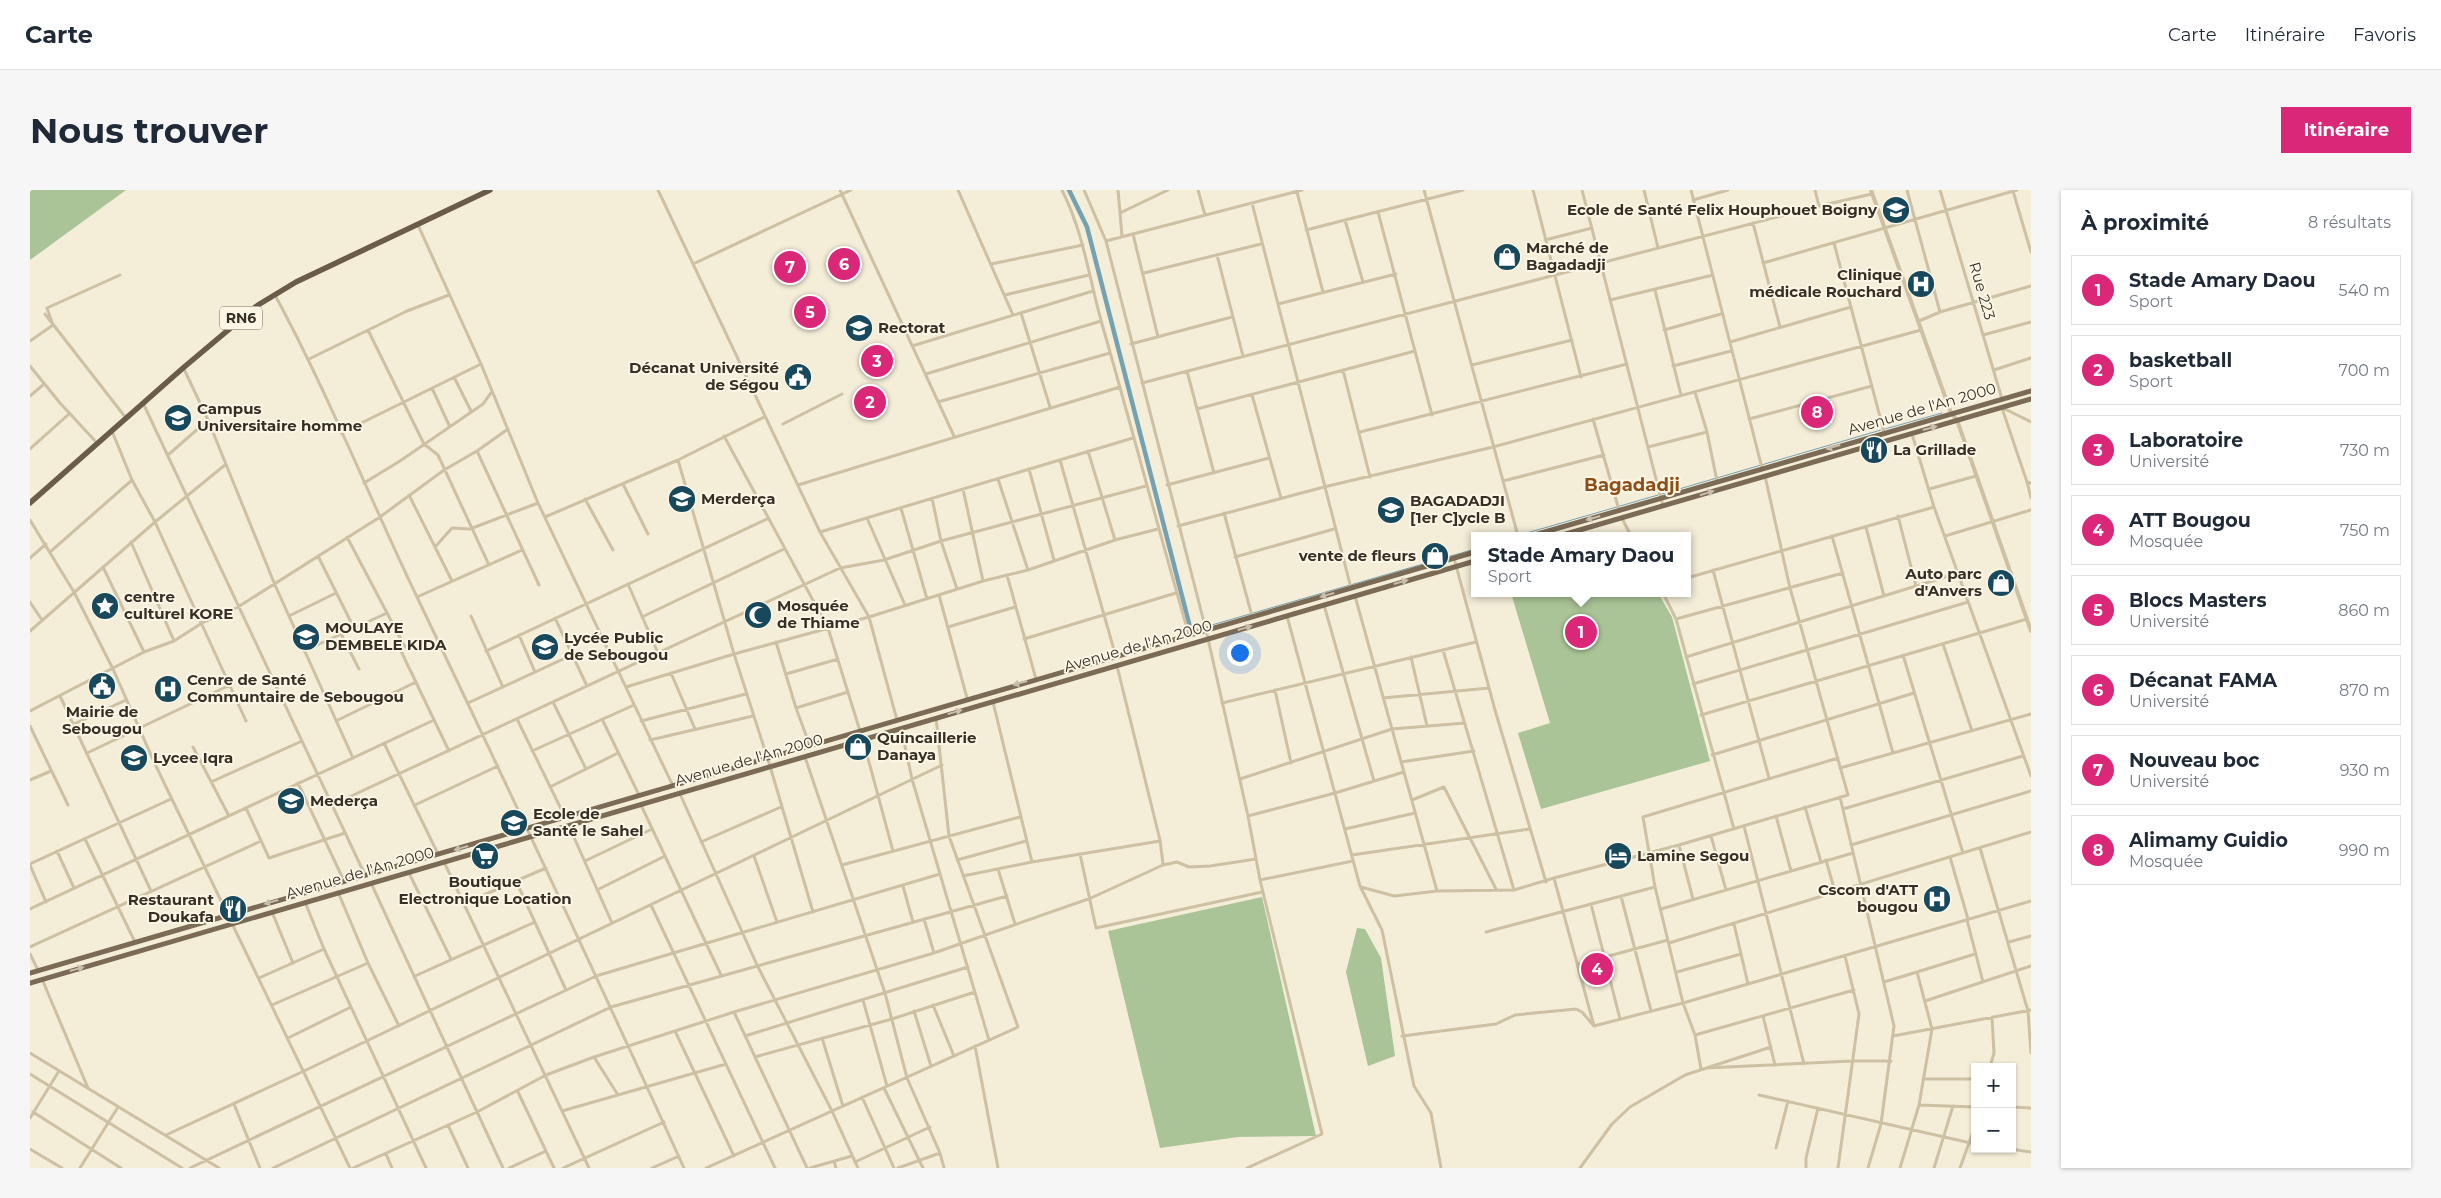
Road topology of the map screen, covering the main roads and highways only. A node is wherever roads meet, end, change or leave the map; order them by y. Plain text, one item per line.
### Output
1 (490, 190) edge
2 (2031, 391) edge
3 (2031, 399) edge
4 (30, 503) edge
5 (1545, 532) edge
6 (1572, 532) edge
7 (1471, 553) edge
8 (1471, 561) edge
9 (30, 972) edge
10 (30, 983) edge

1 - 4 highway, RN6
2 -> 5 main road, Avenue de l'An 2000
6 -> 3 main road, Avenue de l'An 2000
7 -> 9 main road, Avenue de l'An 2000
10 -> 8 main road, Avenue de l'An 2000

